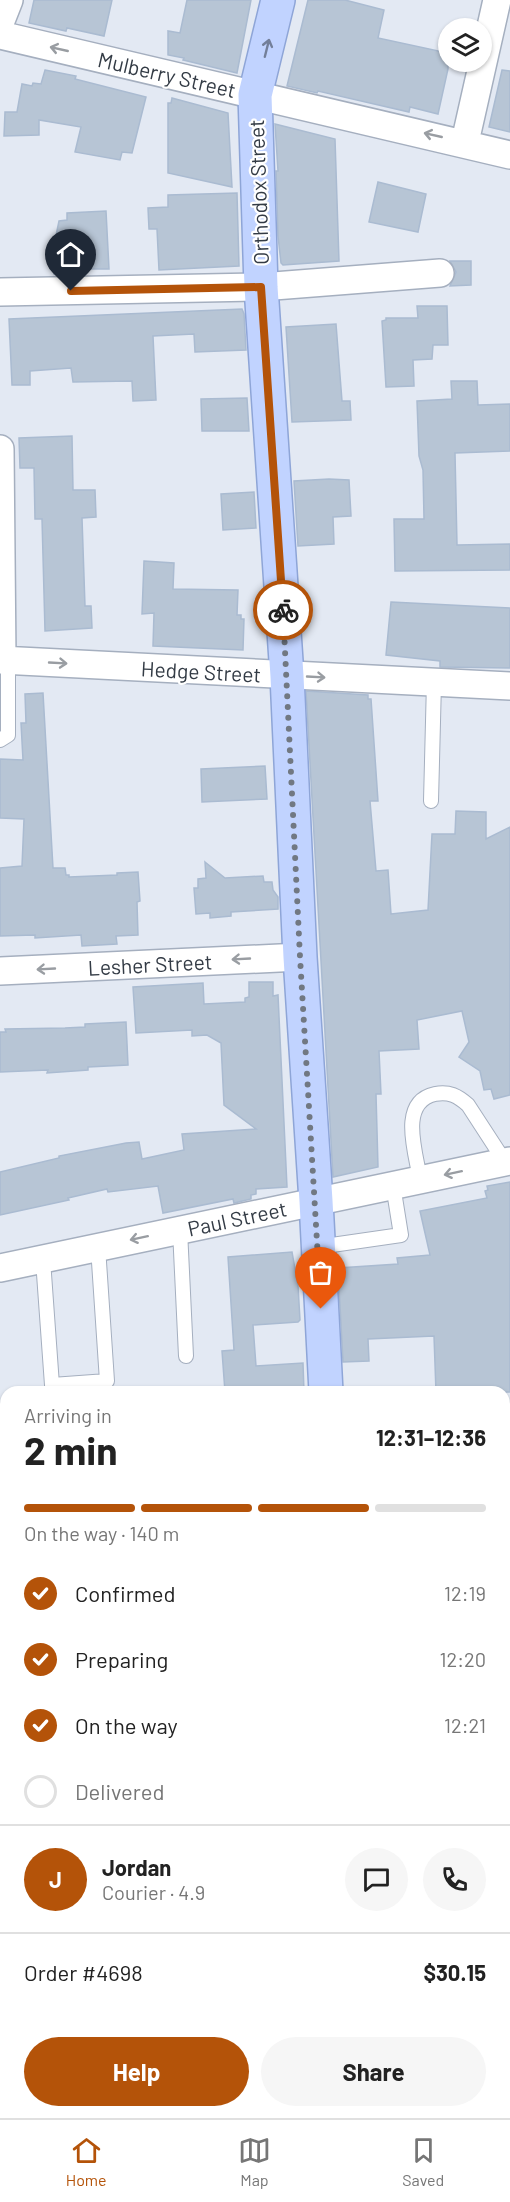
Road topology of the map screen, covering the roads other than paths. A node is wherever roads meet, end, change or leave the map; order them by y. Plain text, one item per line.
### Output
1 (9, 0) edge
2 (279, 0) edge
3 (497, 0) edge
4 (0, 23) edge
5 (0, 34) edge
6 (255, 95) junction
7 (465, 142) junction
8 (510, 154) edge
9 (440, 273) dead end
10 (261, 287) junction
11 (0, 292) edge
12 (0, 449) edge
13 (3, 660) edge
14 (287, 676) junction
15 (434, 682) junction
16 (510, 686) edge
17 (4, 693) edge
18 (0, 740) edge
19 (431, 801) dead end
20 (300, 957) junction
21 (0, 971) edge
22 (508, 1161) edge
23 (420, 1179) junction
24 (393, 1185) junction
25 (316, 1202) junction
26 (180, 1230) junction
27 (98, 1247) junction
28 (318, 1247) junction
29 (43, 1260) junction
30 (0, 1269) edge
31 (186, 1356) dead end
32 (326, 1386) edge

1 - 4 street
6 -> 2 street, Orthodox Street
3 - 7 street
6 -> 5 street, Mulberry Street
7 -> 6 street, Mulberry Street
6 - 10 street, Orthodox Street
7 - 8 street, Mulberry Street
9 - 10 street
10 - 11 street
10 - 14 street, Orthodox Street
12 - 13 street
13 -> 14 street, Hedge Street
13 - 17 lane
14 -> 15 street, Hedge Street
14 - 20 street, Orthodox Street
15 - 16 street, Hedge Street
15 - 19 lane
17 - 18 lane
20 -> 21 street, Lesher Street
20 - 25 street, Orthodox Street
22 -> 23 street, Paul Street
22 - 23 lane
23 - 24 street, Paul Street
24 - 25 street, Paul Street
24 - 28 lane
25 - 26 street, Paul Street
25 - 28 street, Orthodox Street
26 -> 27 street, Paul Street
26 - 31 lane
27 - 29 street, Paul Street
27 - 29 lane
28 - 32 street, Orthodox Street
29 - 30 street, Paul Street

